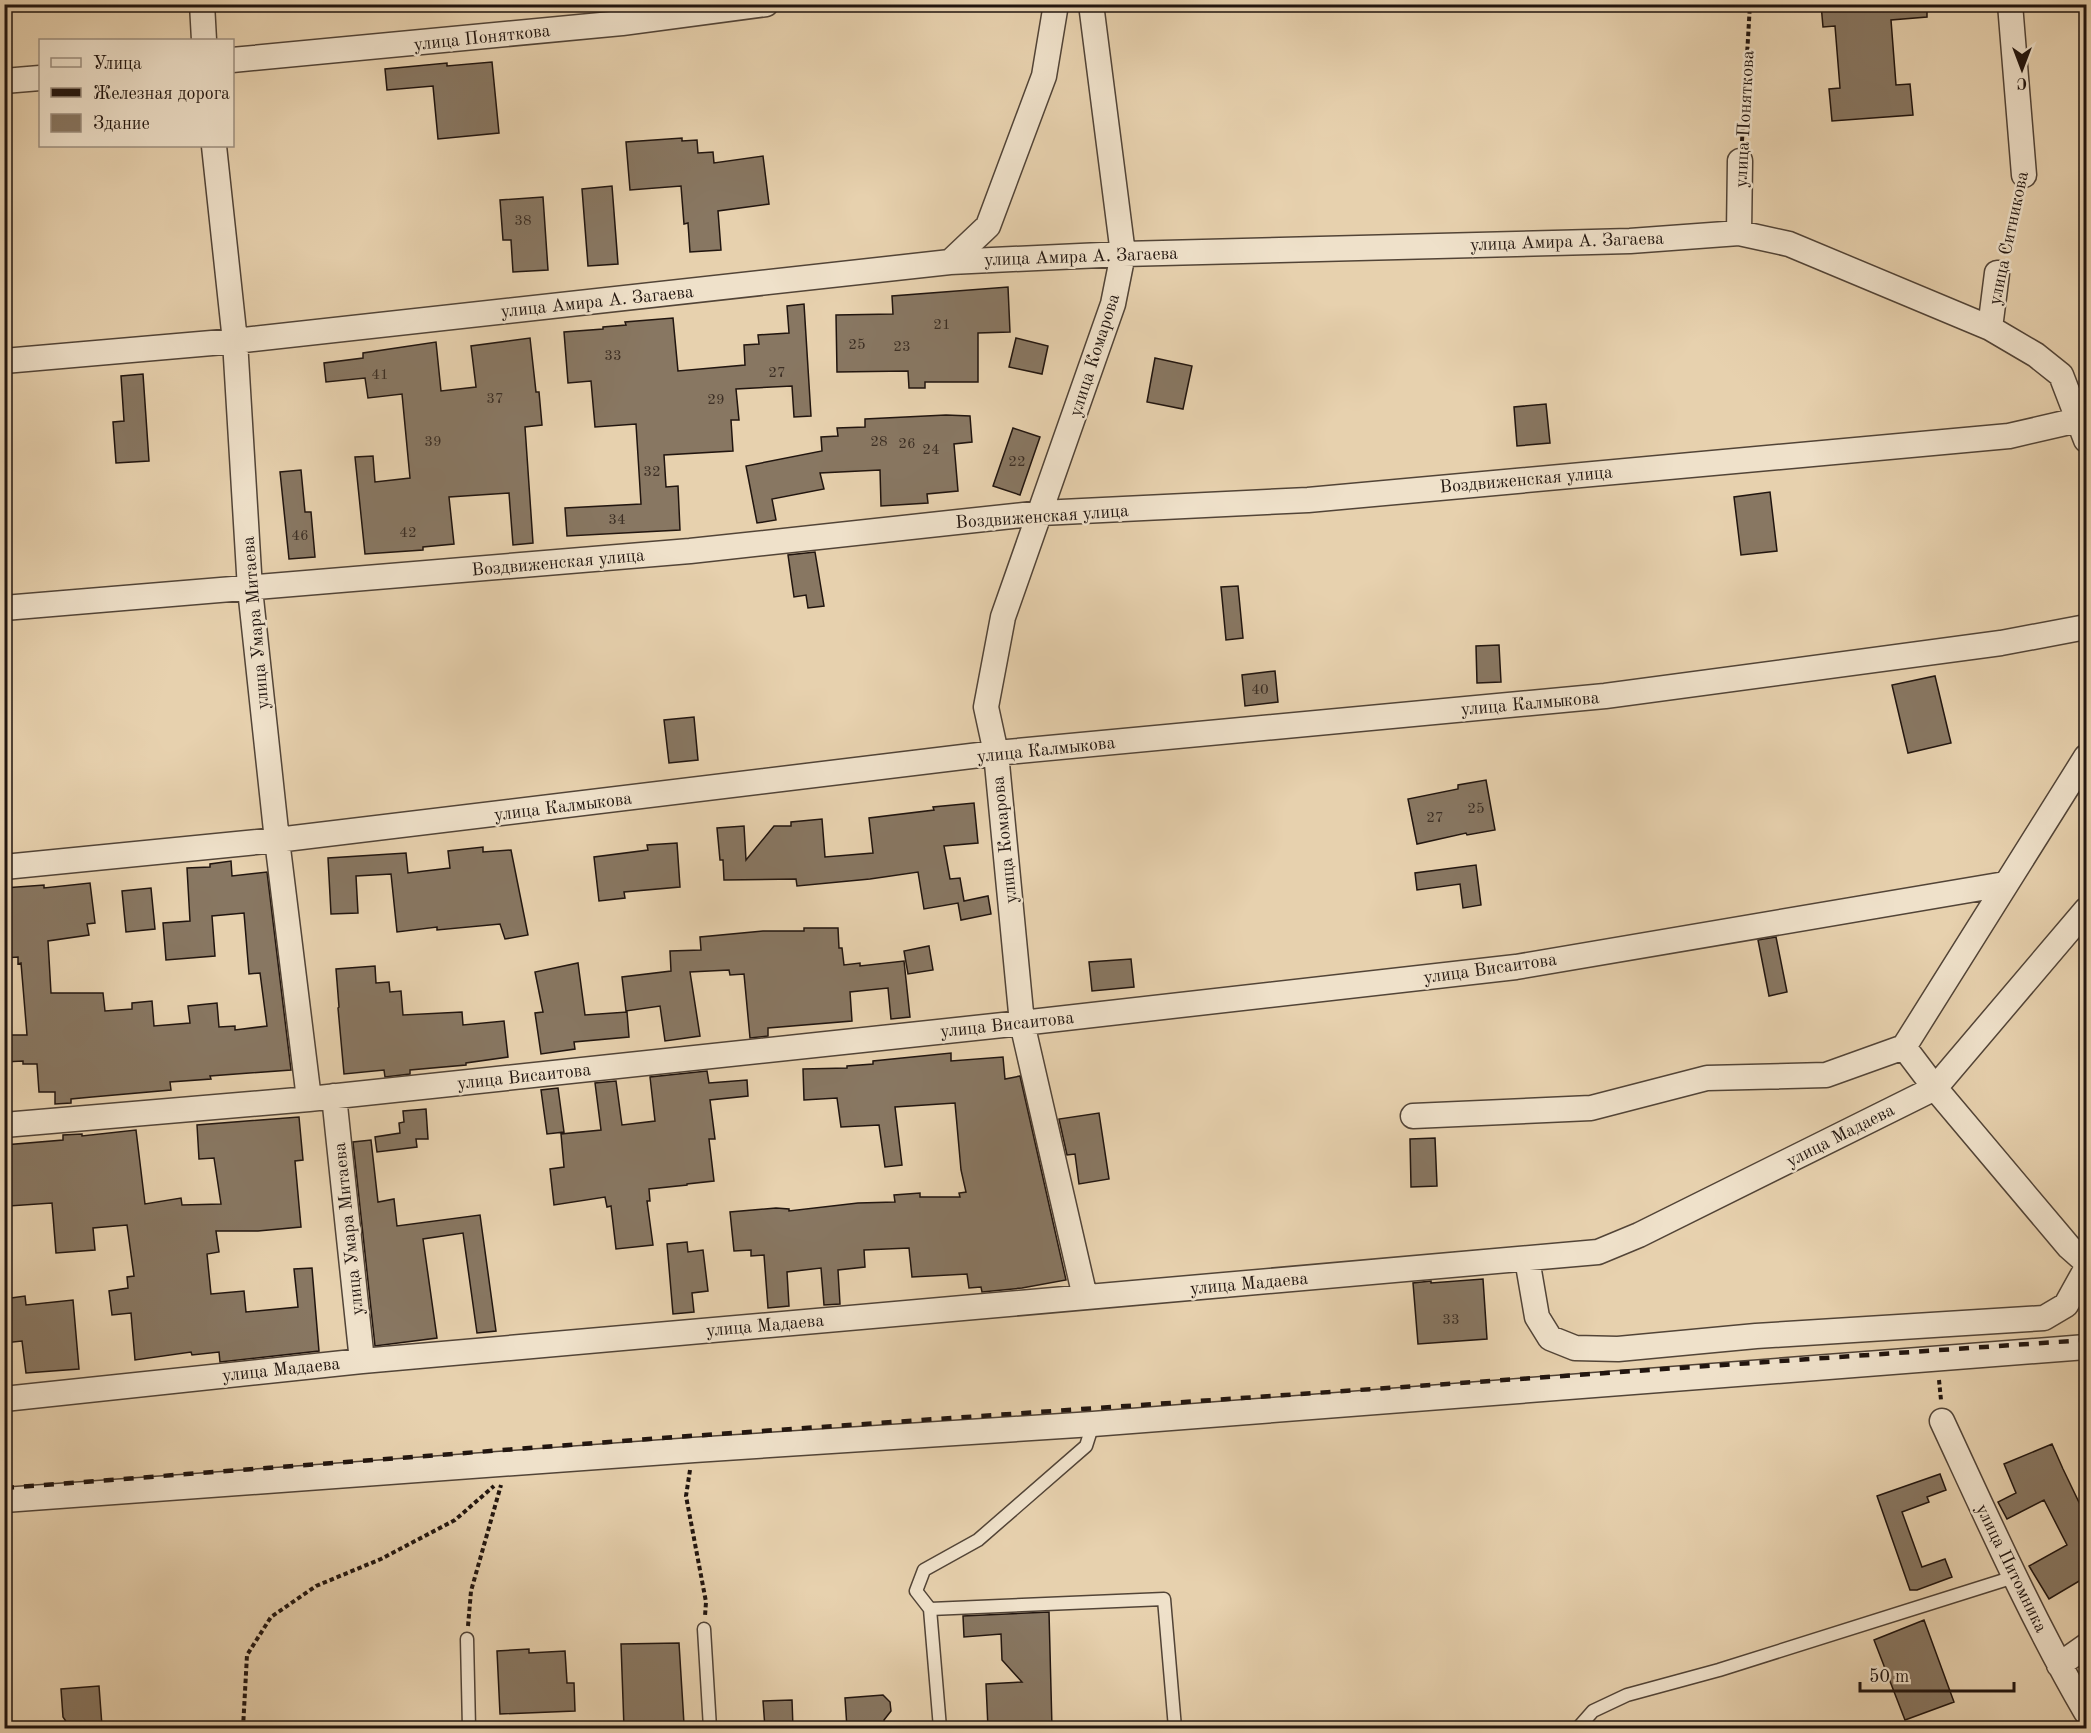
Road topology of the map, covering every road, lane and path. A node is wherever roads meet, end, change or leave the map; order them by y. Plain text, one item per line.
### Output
1 (202, 4) edge
2 (766, 4) edge
3 (1056, 4) edge
4 (1091, 4) edge
5 (1750, 4) edge
6 (2010, 4) edge
7 (204, 39) edge
8 (234, 60) edge
9 (39, 78) edge
10 (4, 81) edge
11 (214, 147) edge
12 (1740, 161) joint
13 (2024, 175) joint
14 (1739, 233) junction
15 (1123, 254) junction
16 (950, 262) junction
17 (1997, 273) joint
18 (1990, 328) junction
19 (235, 341) junction
20 (4, 361) edge
21 (2082, 430) edge
22 (1041, 513) junction
23 (250, 589) junction
24 (4, 608) edge
25 (2086, 627) edge
26 (996, 753) junction
27 (2086, 757) edge
28 (277, 840) junction
29 (4, 867) edge
30 (2005, 884) junction
31 (2086, 910) edge
32 (1022, 1023) junction
33 (1904, 1047) junction
34 (1935, 1088) junction
35 (334, 1096) junction
36 (309, 1099) junction
37 (1413, 1116) dead end
38 (4, 1125) edge
39 (1527, 1259) junction
40 (2086, 1262) edge
41 (2086, 1269) edge
42 (1085, 1297) junction
43 (2086, 1347) edge
44 (1937, 1358) junction
45 (363, 1361) junction
46 (4, 1399) edge
47 (1942, 1421) joint
48 (1093, 1424) junction
49 (694, 1450) junction
50 (4, 1500) edge
51 (2014, 1577) junction
52 (930, 1609) junction
53 (704, 1629) joint
54 (467, 1639) joint
55 (2086, 1646) edge
56 (2059, 1665) junction
57 (2086, 1712) edge
58 (243, 1728) edge
59 (469, 1728) edge
60 (710, 1728) edge
61 (940, 1728) edge
62 (1175, 1728) edge
63 (1578, 1728) edge

1 - 7 street
2 - 8 street, улица Поняткова
3 - 16 street
4 - 15 street, улица Комарова
5 - 12 path, улица Поняткова
6 - 13 street, улица Ситникова
9 - 10 street
11 - 19 street, улица Умара Митаева
12 - 14 street, улица Поняткова
13 - 17 path, улица Ситникова
14 - 15 street, улица Амира А. Загаева
14 - 18 street, улица Амира А. Загаева
15 - 16 street, улица Амира А. Загаева
15 - 22 street, улица Комарова
16 - 19 street, улица Амира А. Загаева
17 - 18 street, улица Ситникова
18 - 21 street, улица Амира А. Загаева
19 - 20 street, улица Амира А. Загаева
19 - 23 street, улица Умара Митаева
21 - 22 street, Воздвиженская улица
22 - 23 street, Воздвиженская улица
22 - 26 street, улица Комарова
23 - 24 street, Воздвиженская улица
23 - 28 street, улица Умара Митаева
25 - 26 street, улица Калмыкова
26 - 28 street, улица Калмыкова
26 - 32 street, улица Комарова
27 - 30 street
28 - 29 street, улица Калмыкова
28 - 36 street, улица Умара Митаева
30 - 32 street, улица Висаитова
30 - 33 street
31 - 34 street, улица Мадаева
32 - 35 street, улица Висаитова
32 - 42 street, улица Комарова
33 - 34 street
33 - 37 street
34 - 39 street, улица Мадаева
34 - 40 street
35 - 36 street, улица Висаитова
35 - 45 street, улица Умара Митаева
36 - 38 street, улица Висаитова
39 - 41 street
39 - 42 street, улица Мадаева
42 - 45 street, улица Мадаева
43 - 44 street
44 - 47 path
44 - 48 street
45 - 46 street, улица Мадаева
47 - 51 street, улица Питомника
48 - 49 street
48 - 52 lane
49 - 50 street
49 - 53 path
51 - 56 street, улица Питомника
51 - 63 lane
52 - 61 lane
52 - 62 lane
53 - 60 lane
54 - 58 path
54 - 59 lane
55 - 56 street
56 - 57 street, улица Питомника

